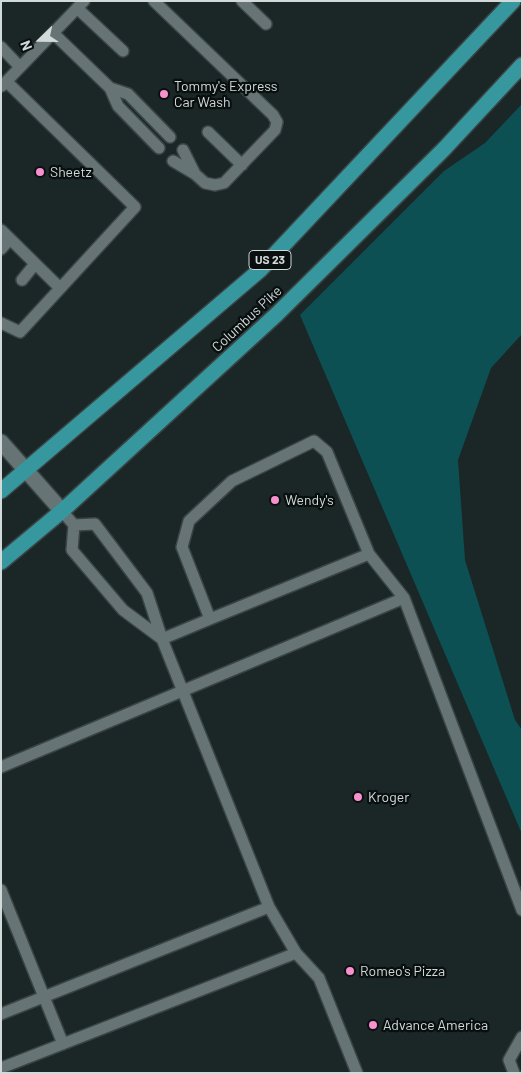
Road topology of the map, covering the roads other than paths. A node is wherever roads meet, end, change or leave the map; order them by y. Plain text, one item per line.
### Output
1 (154, 1) edge
2 (242, 1) edge
3 (513, 1) edge
4 (81, 5) edge
5 (266, 24) dead end
6 (53, 33) junction
7 (1, 47) edge
8 (123, 51) dead end
9 (522, 64) edge
10 (20, 68) junction
11 (4, 85) edge
12 (110, 88) junction
13 (208, 132) dead end
14 (170, 137) dead end
15 (159, 148) dead end
16 (183, 150) dead end
17 (173, 161) dead end
18 (242, 165) junction
19 (195, 174) junction
20 (1, 230) edge
21 (10, 239) junction
22 (1, 249) edge
23 (35, 264) junction
24 (22, 280) dead end
25 (60, 288) junction
26 (1, 323) edge
27 (1, 442) edge
28 (26, 470) junction
29 (1, 492) edge
30 (62, 511) junction
31 (74, 525) junction
32 (368, 554) junction
33 (1, 562) edge
34 (404, 598) junction
35 (210, 619) junction
36 (162, 639) junction
37 (183, 691) junction
38 (1, 767) edge
39 (1, 890) edge
40 (269, 907) junction
41 (522, 910) edge
42 (296, 953) junction
43 (44, 998) junction
44 (1, 1014) edge
45 (522, 1037) edge
46 (63, 1044) junction
47 (1, 1068) edge
48 (357, 1073) edge
49 (514, 1073) edge

1 - 18 lane
2 - 5 lane
3 - 28 highway, Columbus Pike / US 23
4 - 6 lane
4 - 8 lane
6 - 10 lane
6 - 12 lane
7 - 10 lane
9 - 30 highway, Columbus Pike
10 - 11 lane
11 - 25 lane
12 - 14 lane
12 - 15 lane
13 - 18 lane
16 - 19 lane
17 - 19 lane
18 - 19 lane
20 - 21 lane
21 - 22 lane
21 - 23 lane
23 - 24 lane
23 - 25 lane
25 - 26 lane
27 - 28 street
28 - 29 highway, Columbus Pike / US 23
28 - 30 street
30 - 31 lane
30 - 33 highway, Columbus Pike
31 - 36 lane
31 - 36 lane
32 - 34 lane
32 - 35 lane
32 - 35 lane
34 - 37 lane
34 - 41 lane
35 - 36 lane
36 - 37 lane
37 - 38 lane
37 - 40 lane
39 - 43 lane
40 - 42 lane
40 - 43 lane
42 - 46 lane
42 - 48 lane
43 - 44 lane
43 - 46 lane
45 - 49 lane
46 - 47 lane

